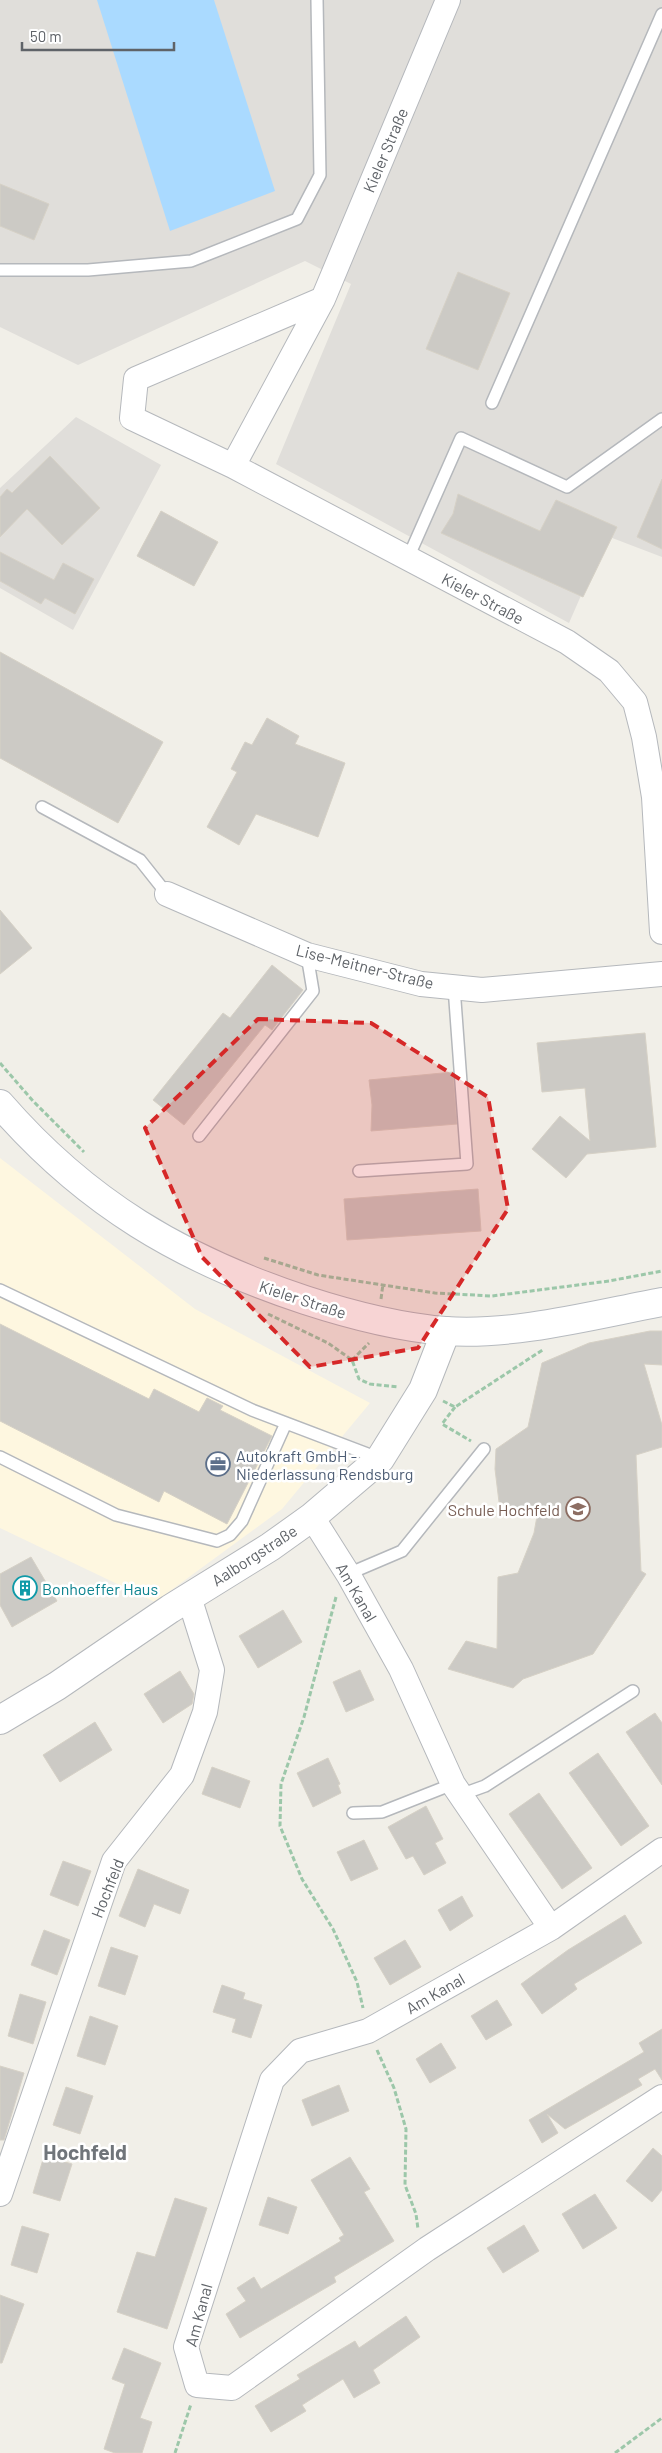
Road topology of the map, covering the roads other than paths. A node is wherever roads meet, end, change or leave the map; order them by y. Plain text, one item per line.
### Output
1 (317, 0) edge
2 (448, 0) edge
3 (662, 14) edge
4 (0, 270) edge
5 (323, 299) junction
6 (492, 403) dead end
7 (662, 419) edge
8 (232, 466) junction
9 (408, 558) junction
10 (658, 795) edge
11 (42, 807) dead end
12 (167, 894) joint
13 (662, 932) edge
14 (307, 955) junction
15 (662, 974) edge
16 (454, 987) junction
17 (0, 1104) edge
18 (199, 1136) dead end
19 (359, 1171) dead end
20 (0, 1290) edge
21 (662, 1302) edge
22 (446, 1331) junction
23 (286, 1423) junction
24 (484, 1450) road end
25 (0, 1457) edge
26 (380, 1459) junction
27 (312, 1517) junction
28 (348, 1574) junction
29 (189, 1597) junction
30 (633, 1691) dead end
31 (0, 1720) edge
32 (457, 1790) junction
33 (353, 1814) dead end
34 (662, 1850) edge
35 (551, 1928) junction
36 (662, 2097) edge
37 (0, 2194) edge

1 - 4 lane
2 - 5 street, Kieler Straße
3 - 6 lane
5 - 8 street, Kieler Straße
5 - 8 street, Kieler Straße
7 - 9 lane
8 - 9 street, Kieler Straße
9 - 10 street, Kieler Straße
10 - 13 street, Kieler Straße
11 - 12 lane
12 - 14 street, Lise-Meitner-Straße
14 - 16 street, Lise-Meitner-Straße
14 - 18 lane
15 - 16 street, Lise-Meitner-Straße
16 - 19 lane
17 - 22 main road, Kieler Straße
20 - 23 lane
21 - 22 main road, Kieler Straße
22 - 26 main road, Aalborgstraße
23 - 25 lane
23 - 26 lane
24 - 28 lane
26 - 27 main road, Aalborgstraße
27 - 28 street, Am Kanal
27 - 29 main road, Aalborgstraße
28 - 32 street, Am Kanal
29 - 31 main road, Aalborgstraße
29 - 37 street, Hochfeld
30 - 32 lane
32 - 33 lane
32 - 35 street, Am Kanal
34 - 35 street, Am Kanal
35 - 36 street, Am Kanal

